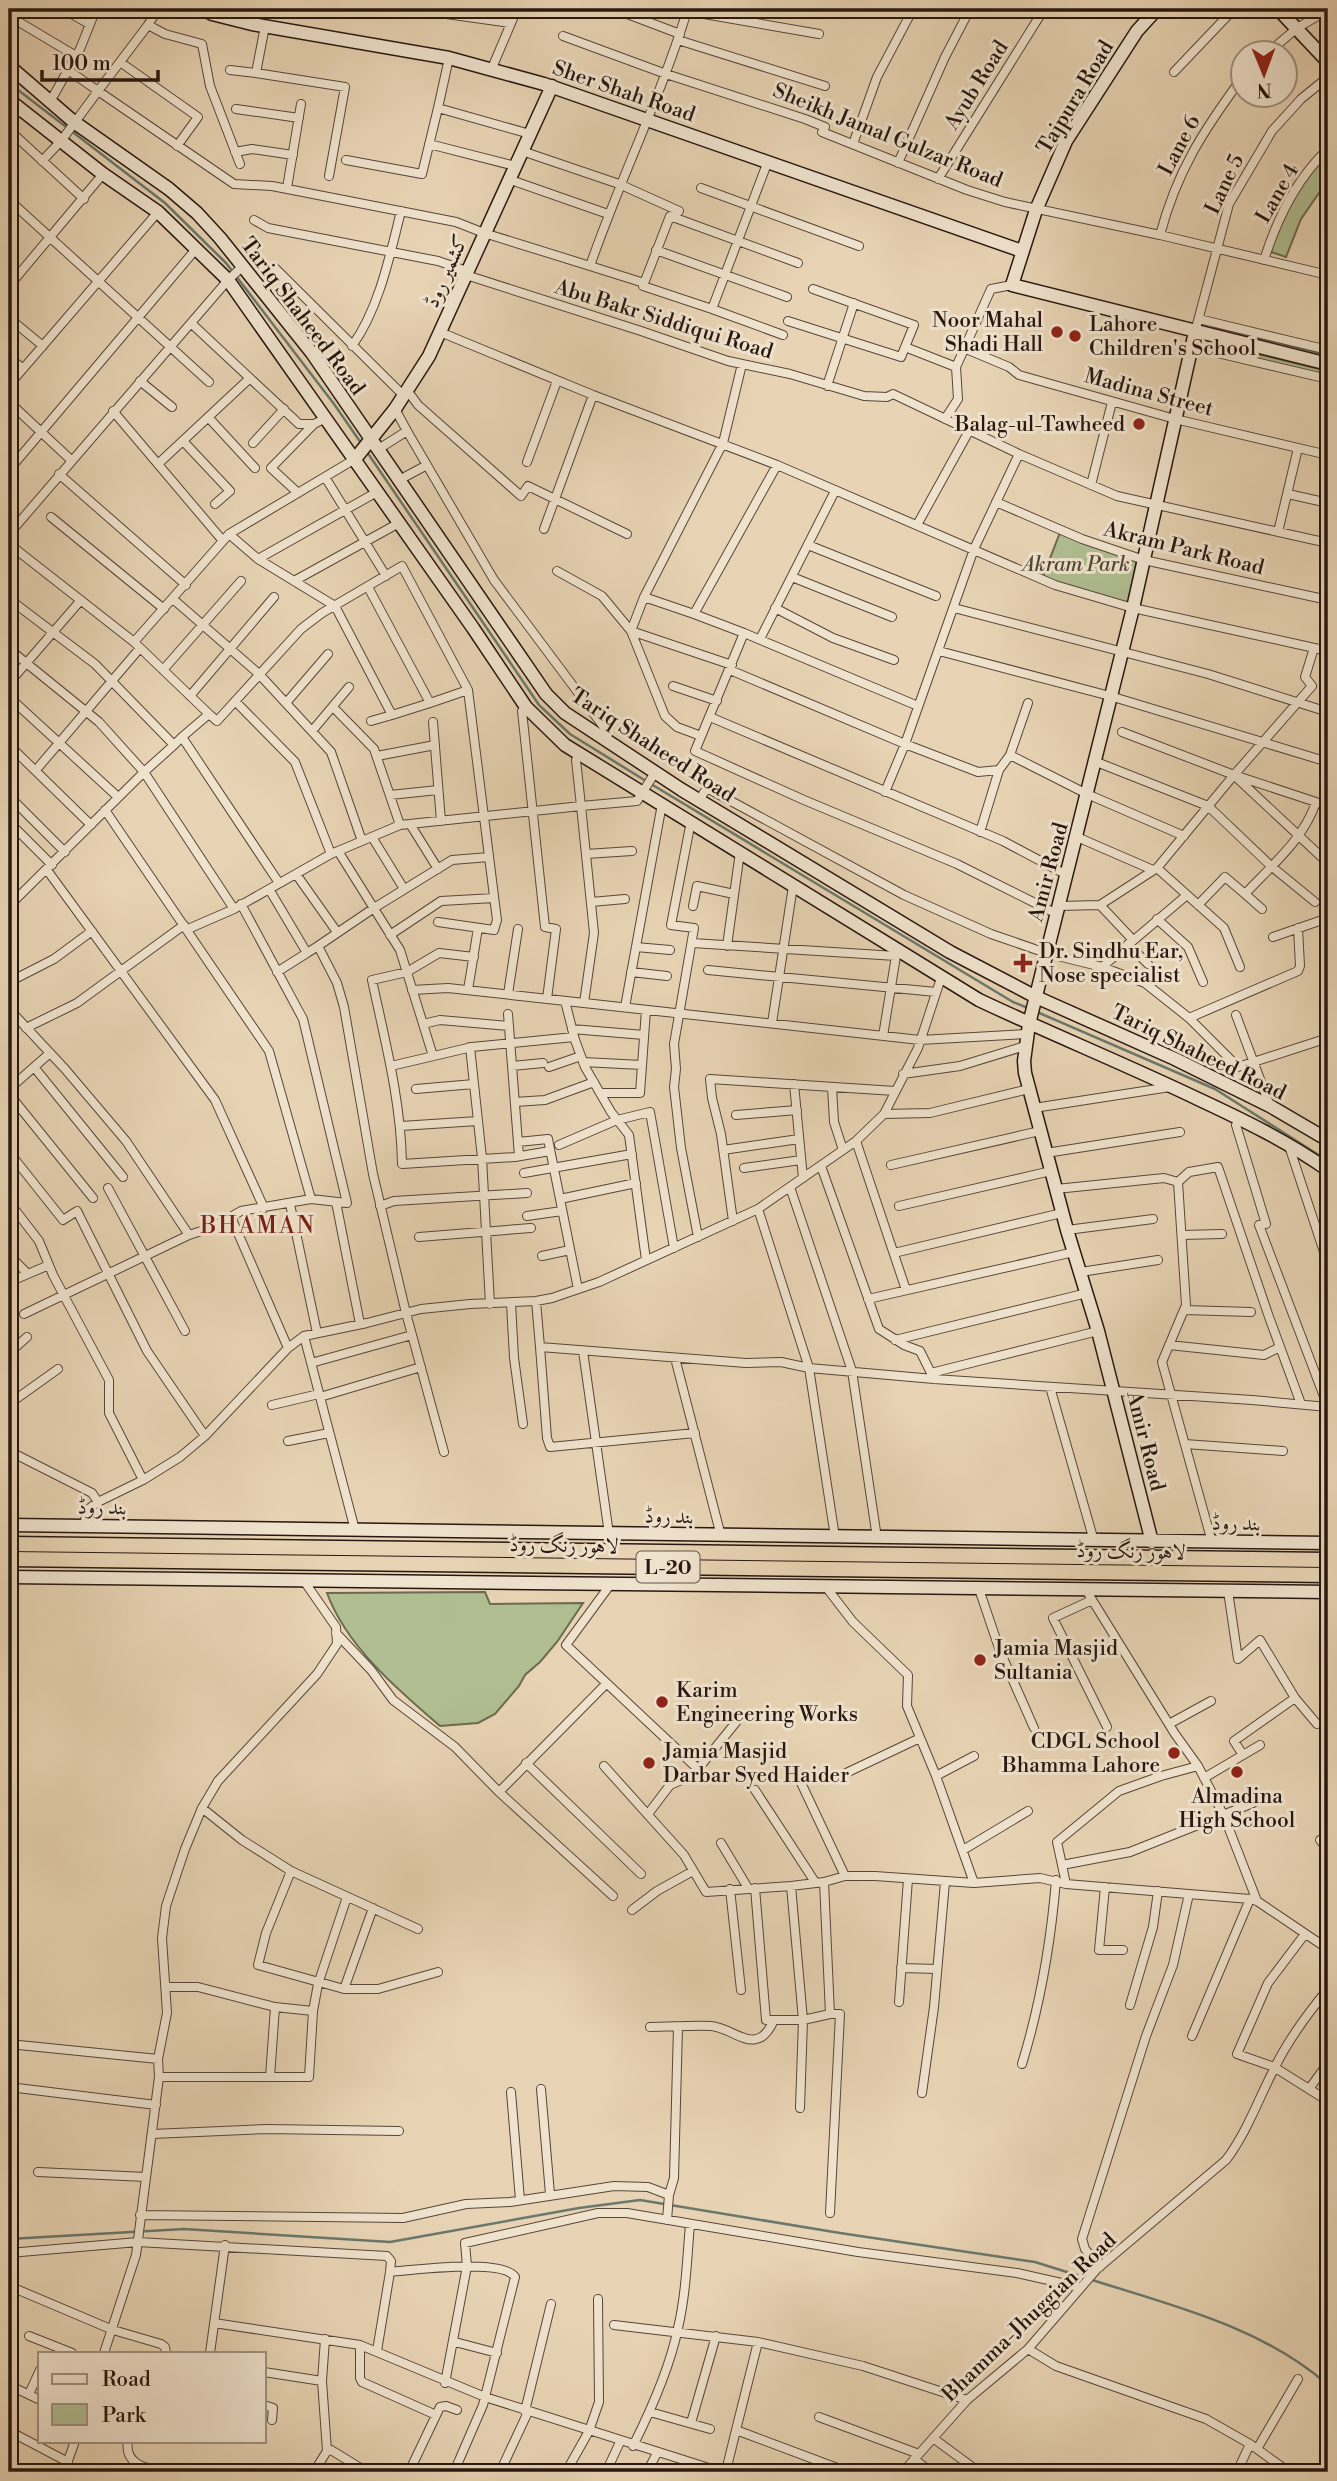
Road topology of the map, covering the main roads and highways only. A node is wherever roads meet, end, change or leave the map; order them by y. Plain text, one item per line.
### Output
1 (203, 9) edge
2 (256, 9) edge
3 (1157, 9) edge
4 (1278, 9) edge
5 (258, 25) junction
6 (1328, 62) edge
7 (9, 66) edge
8 (552, 86) junction
9 (9, 100) edge
10 (1022, 251) junction
11 (236, 273) junction
12 (1197, 325) junction
13 (1328, 364) edge
14 (372, 446) junction
15 (355, 459) junction
16 (1036, 998) junction
17 (1028, 1031) junction
18 (1328, 1140) edge
19 (1328, 1170) edge
20 (9, 1525) edge
21 (1152, 1542) junction
22 (1328, 1543) edge
23 (9, 1544) edge
24 (9, 1559) edge
25 (1328, 1560) edge
26 (1328, 1575) edge
27 (9, 1577) edge
28 (1328, 1592) edge

1 - 5 main road, Sher Shah Road
2 - 5 main road
3 - 10 main road, Tajpura Road
4 - 6 main road
5 - 8 main road, Sher Shah Road
7 - 11 main road, Tariq Shaheed Road
8 - 10 main road, Sher Shah Road
8 - 14 main road, کشمیر روڈ
9 - 11 main road, Tariq Shaheed Road
10 - 12 main road, Tajpura Road
11 - 14 main road, Tariq Shaheed Road
11 - 15 main road, Tariq Shaheed Road
12 - 13 main road
12 - 16 main road, Amir Road
14 - 15 main road, کشمیر روڈ
14 - 16 main road, Tariq Shaheed Road
15 - 17 main road, Tariq Shaheed Road
16 - 17 main road, Amir Road
16 - 18 main road, Tariq Shaheed Road
17 - 19 main road, Tariq Shaheed Road
17 - 21 main road, Amir Road
20 - 21 main road, بند روڈ
21 - 22 main road, بند روڈ
23 - 25 highway, لاہور رنگ روڈ / L-20
24 - 26 highway, لاہور رنگ روڈ / L-20
27 - 28 main road

